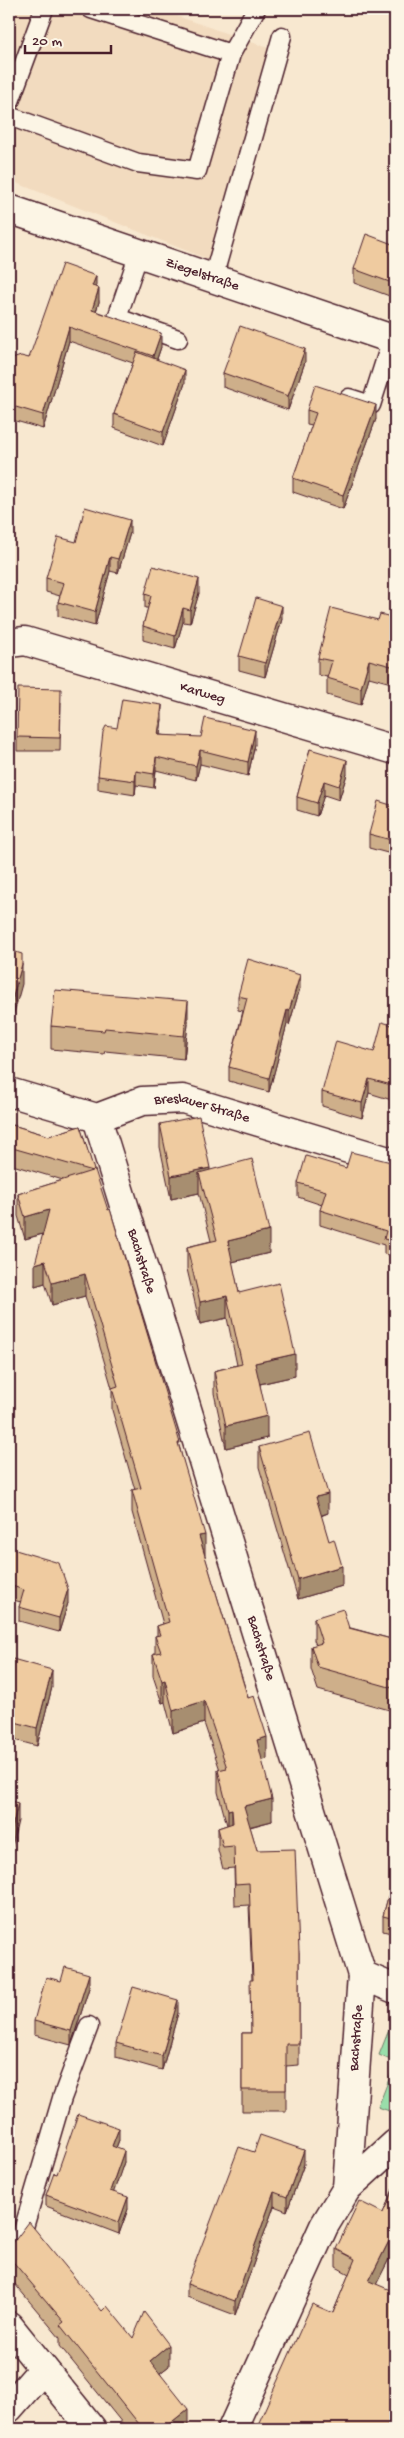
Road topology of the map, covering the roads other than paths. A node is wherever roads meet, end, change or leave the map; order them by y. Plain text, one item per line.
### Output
1 (44, 9) edge
2 (91, 9) edge
3 (256, 9) edge
4 (282, 36) dead end
5 (231, 54) junction
6 (9, 104) edge
7 (9, 116) edge
8 (9, 209) edge
9 (139, 253) junction
10 (213, 278) junction
11 (178, 339) dead end
12 (394, 339) edge
13 (334, 393) edge
14 (9, 643) edge
15 (395, 750) edge
16 (9, 1092) edge
17 (97, 1118) junction
18 (395, 1163) edge
19 (362, 1975) junction
20 (395, 1988) edge
21 (89, 2026) dead end
22 (395, 2144) edge
23 (347, 2188) junction
24 (9, 2254) edge
25 (9, 2326) edge
26 (44, 2369) junction
27 (9, 2408) edge
28 (92, 2429) edge
29 (232, 2429) edge

1 - 6 lane
2 - 5 lane
3 - 5 lane
4 - 10 lane
5 - 7 lane
8 - 9 street, Ziegelstraße
9 - 10 street, Ziegelstraße
9 - 11 lane
10 - 12 street, Ziegelstraße
12 - 13 lane
14 - 15 street, Karweg
16 - 17 street
17 - 18 street, Breslauer Straße
17 - 19 street, Bachstraße
19 - 20 street
19 - 23 street, Bachstraße
21 - 24 lane
22 - 23 street, Bachstraße
23 - 29 street, Bachstraße
25 - 26 street
26 - 27 street
26 - 28 street

